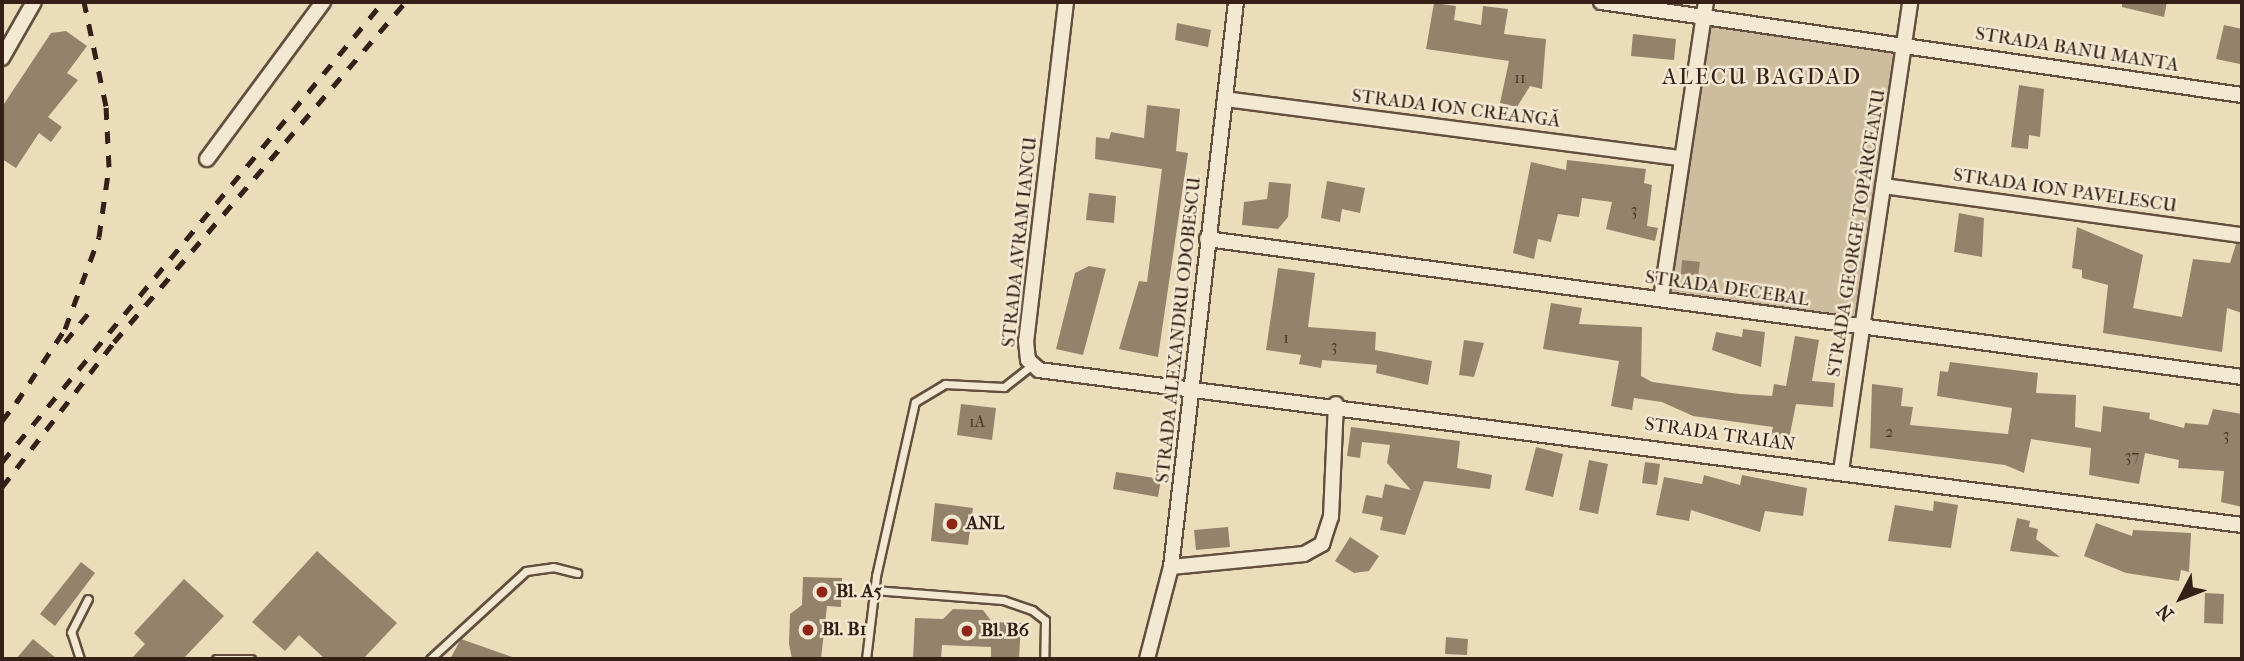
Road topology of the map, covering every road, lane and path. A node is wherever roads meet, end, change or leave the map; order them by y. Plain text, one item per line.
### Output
1 (34, 2) edge
2 (323, 2) edge
3 (1066, 2) edge
4 (1236, 2) edge
5 (1601, 2) edge
6 (1706, 2) edge
7 (1910, 2) edge
8 (1704, 17) junction
9 (1905, 44) junction
10 (2, 58) edge
11 (2242, 95) edge
12 (1226, 99) junction
13 (1682, 158) junction
14 (207, 159) dead end
15 (1884, 186) junction
16 (2242, 235) edge
17 (1207, 239) junction
18 (1661, 299) junction
19 (1862, 327) junction
20 (1032, 365) junction
21 (2242, 377) edge
22 (1192, 387) junction
23 (1336, 404) junction
24 (1842, 471) junction
25 (2242, 525) edge
26 (1171, 567) junction
27 (577, 573) dead end
28 (874, 590) junction
29 (88, 599) dead end
30 (80, 659) edge
31 (216, 659) edge
32 (251, 659) edge
33 (430, 659) edge
34 (866, 659) edge
35 (1044, 659) edge
36 (1147, 659) edge

1 - 10 street
2 - 14 street
3 - 20 street, STRADA AVRAM IANCU
4 - 12 street, STRADA ALEXANDRU ODOBESCU
5 - 8 street, STRADA BANU MANTA
6 - 8 street
7 - 9 street, STRADA GEORGE TOPÂRCEANU
8 - 9 street, STRADA BANU MANTA
8 - 13 street
9 - 11 street, STRADA BANU MANTA
9 - 15 street, STRADA GEORGE TOPÂRCEANU
12 - 13 street, STRADA ION CREANGĂ
12 - 17 street, STRADA ALEXANDRU ODOBESCU
13 - 18 street
15 - 16 street, STRADA ION PAVELESCU
15 - 19 street, STRADA GEORGE TOPÂRCEANU
17 - 18 street, STRADA DECEBAL
17 - 22 street, STRADA ALEXANDRU ODOBESCU
18 - 19 street, STRADA DECEBAL
19 - 21 street, STRADA DECEBAL
19 - 24 street, STRADA GEORGE TOPÂRCEANU
20 - 22 street, STRADA AVRAM IANCU
20 - 28 lane
22 - 23 street, STRADA TRAIAN
22 - 26 street, STRADA ALEXANDRU ODOBESCU
23 - 24 street, STRADA TRAIAN
23 - 26 street
24 - 25 street, STRADA TRAIAN
26 - 36 street, STRADA ALEXANDRU ODOBESCU
27 - 33 lane
28 - 34 lane
28 - 35 lane
29 - 30 lane
31 - 32 lane

